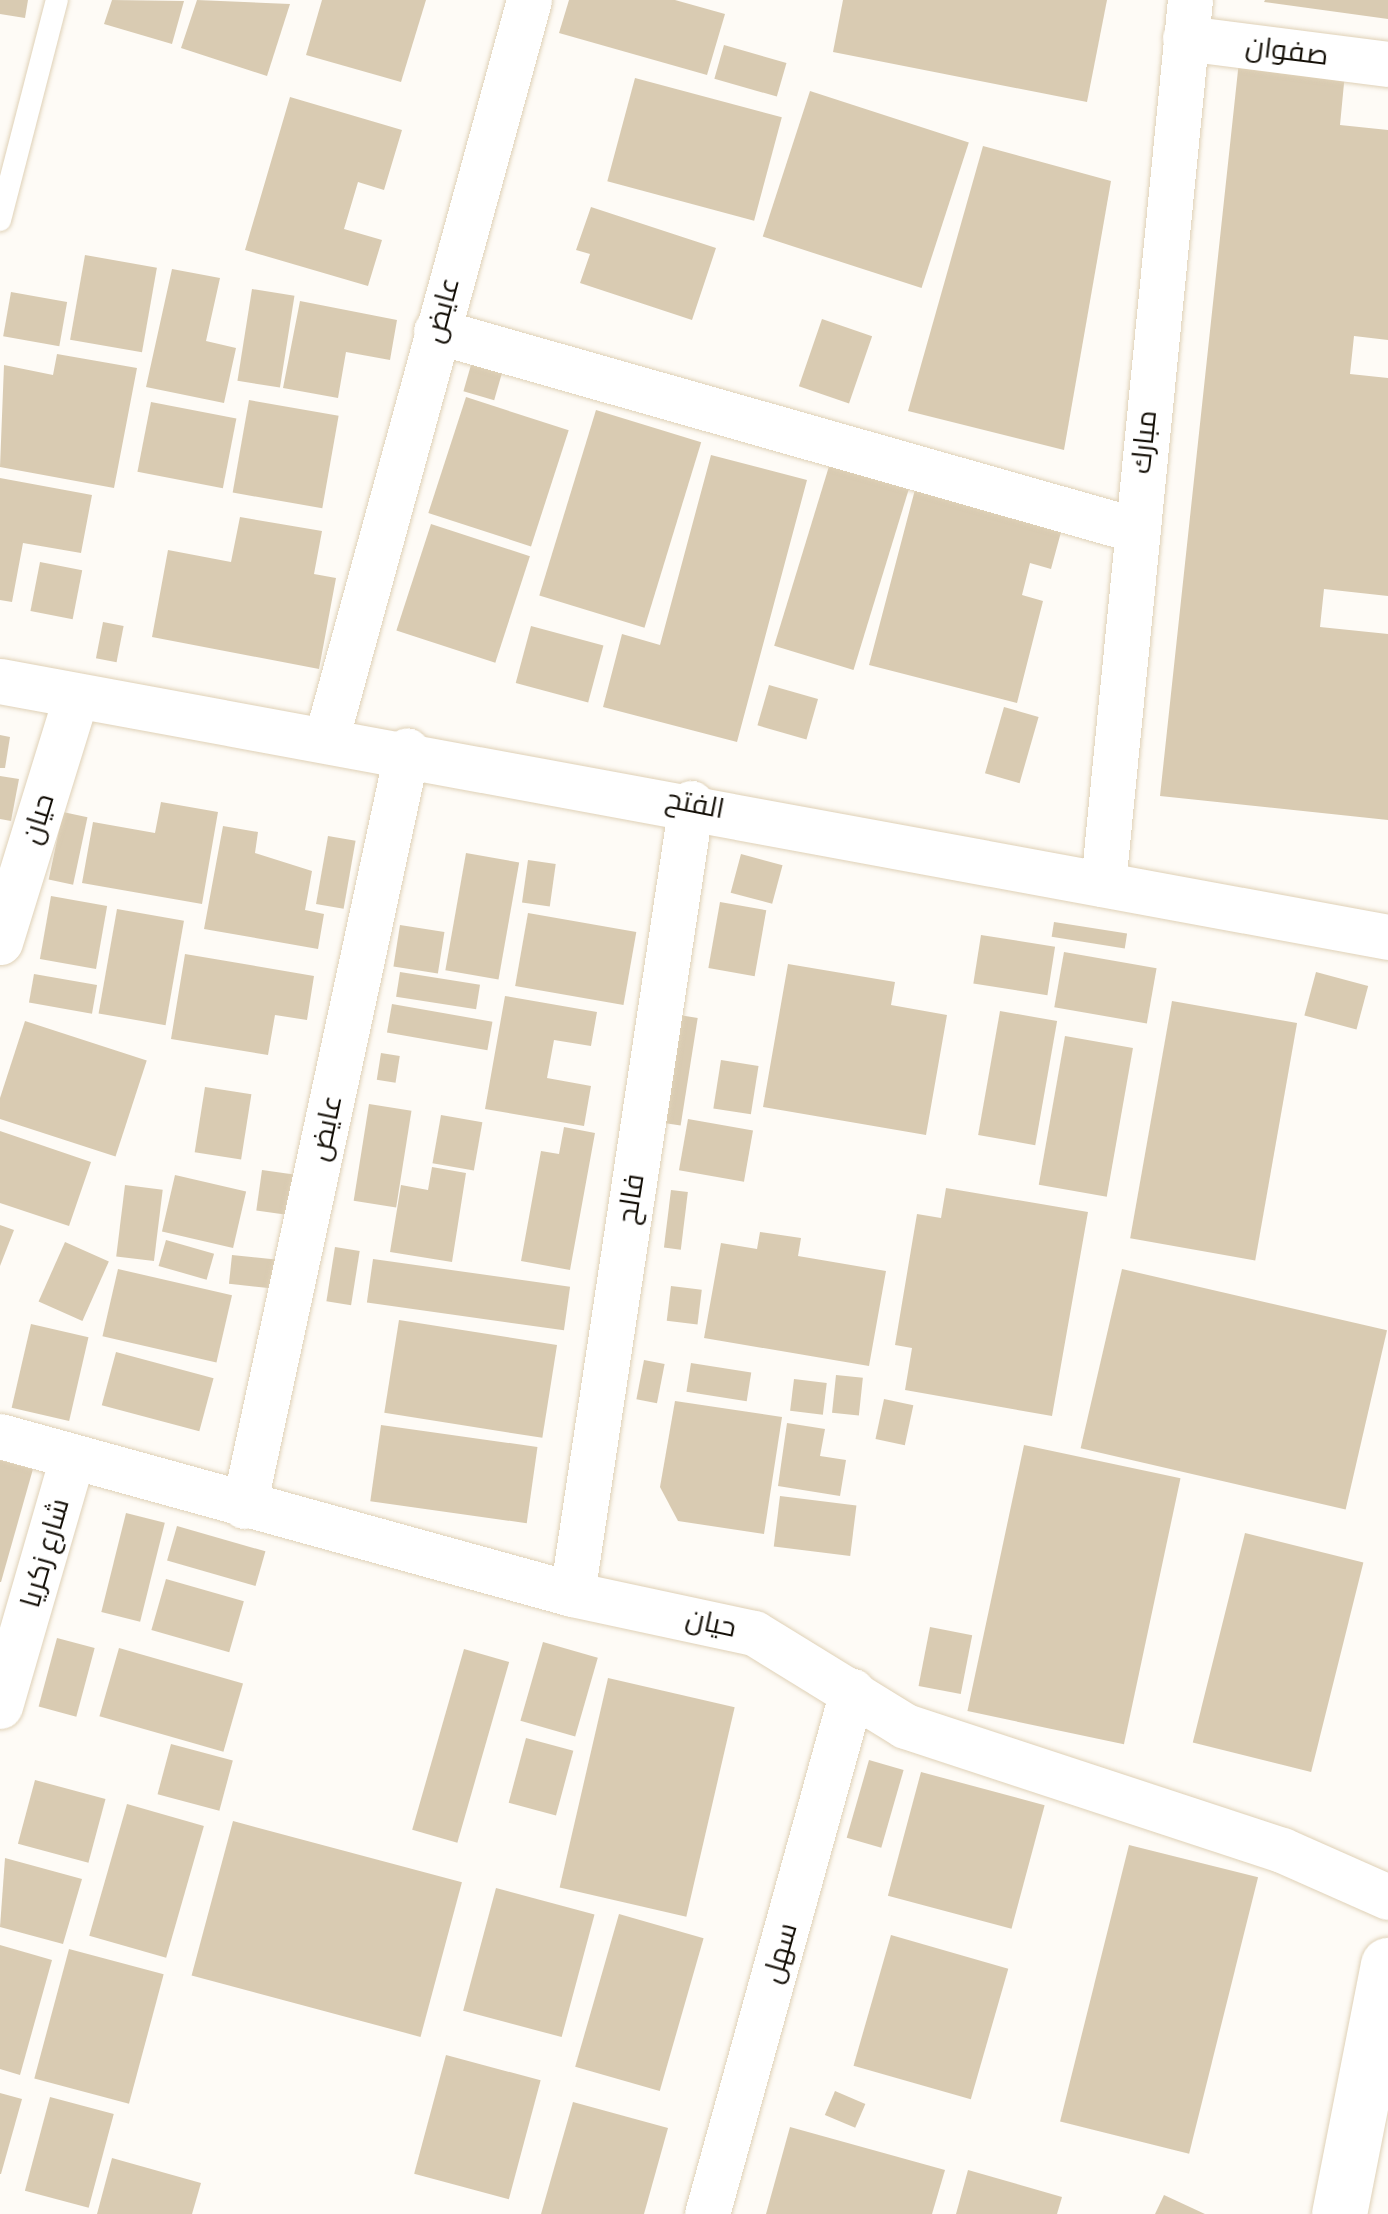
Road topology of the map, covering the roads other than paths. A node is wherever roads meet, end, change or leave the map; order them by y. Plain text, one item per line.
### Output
1 (56, 0) edge
2 (528, 0) edge
3 (1187, 19) edge
4 (1388, 64) edge
5 (0, 220) edge
6 (436, 331) junction
7 (1136, 530) junction
8 (0, 681) edge
9 (76, 696) junction
10 (327, 736) junction
11 (407, 750) junction
12 (691, 803) junction
13 (1102, 884) junction
14 (1388, 937) edge
15 (0, 942) edge
16 (0, 1436) edge
17 (72, 1458) junction
18 (244, 1506) junction
19 (572, 1594) junction
20 (852, 1692) junction
21 (0, 1706) edge
22 (1388, 1897) edge
23 (1388, 1964) edge
24 (707, 2214) edge
25 (1339, 2214) edge

1 - 5 lane
2 - 6 street, عايض
3 - 4 street, صفوان
3 - 7 street, مبارك
6 - 7 street
6 - 10 street, عايض
7 - 13 street, مبارك
8 - 9 street, الفتح
9 - 10 street, الفتح
9 - 15 street, حيان
10 - 11 street, الفتح
11 - 12 street, الفتح
11 - 18 street, عايض
12 - 13 street, الفتح
12 - 19 street, فالح
13 - 14 street, الفتح
16 - 17 street, حيان
17 - 18 street, حيان
17 - 21 street, شارع زكريا
18 - 19 street, حيان
19 - 20 street, حيان
20 - 22 street, حيان
20 - 24 street, سهل
23 - 25 street

